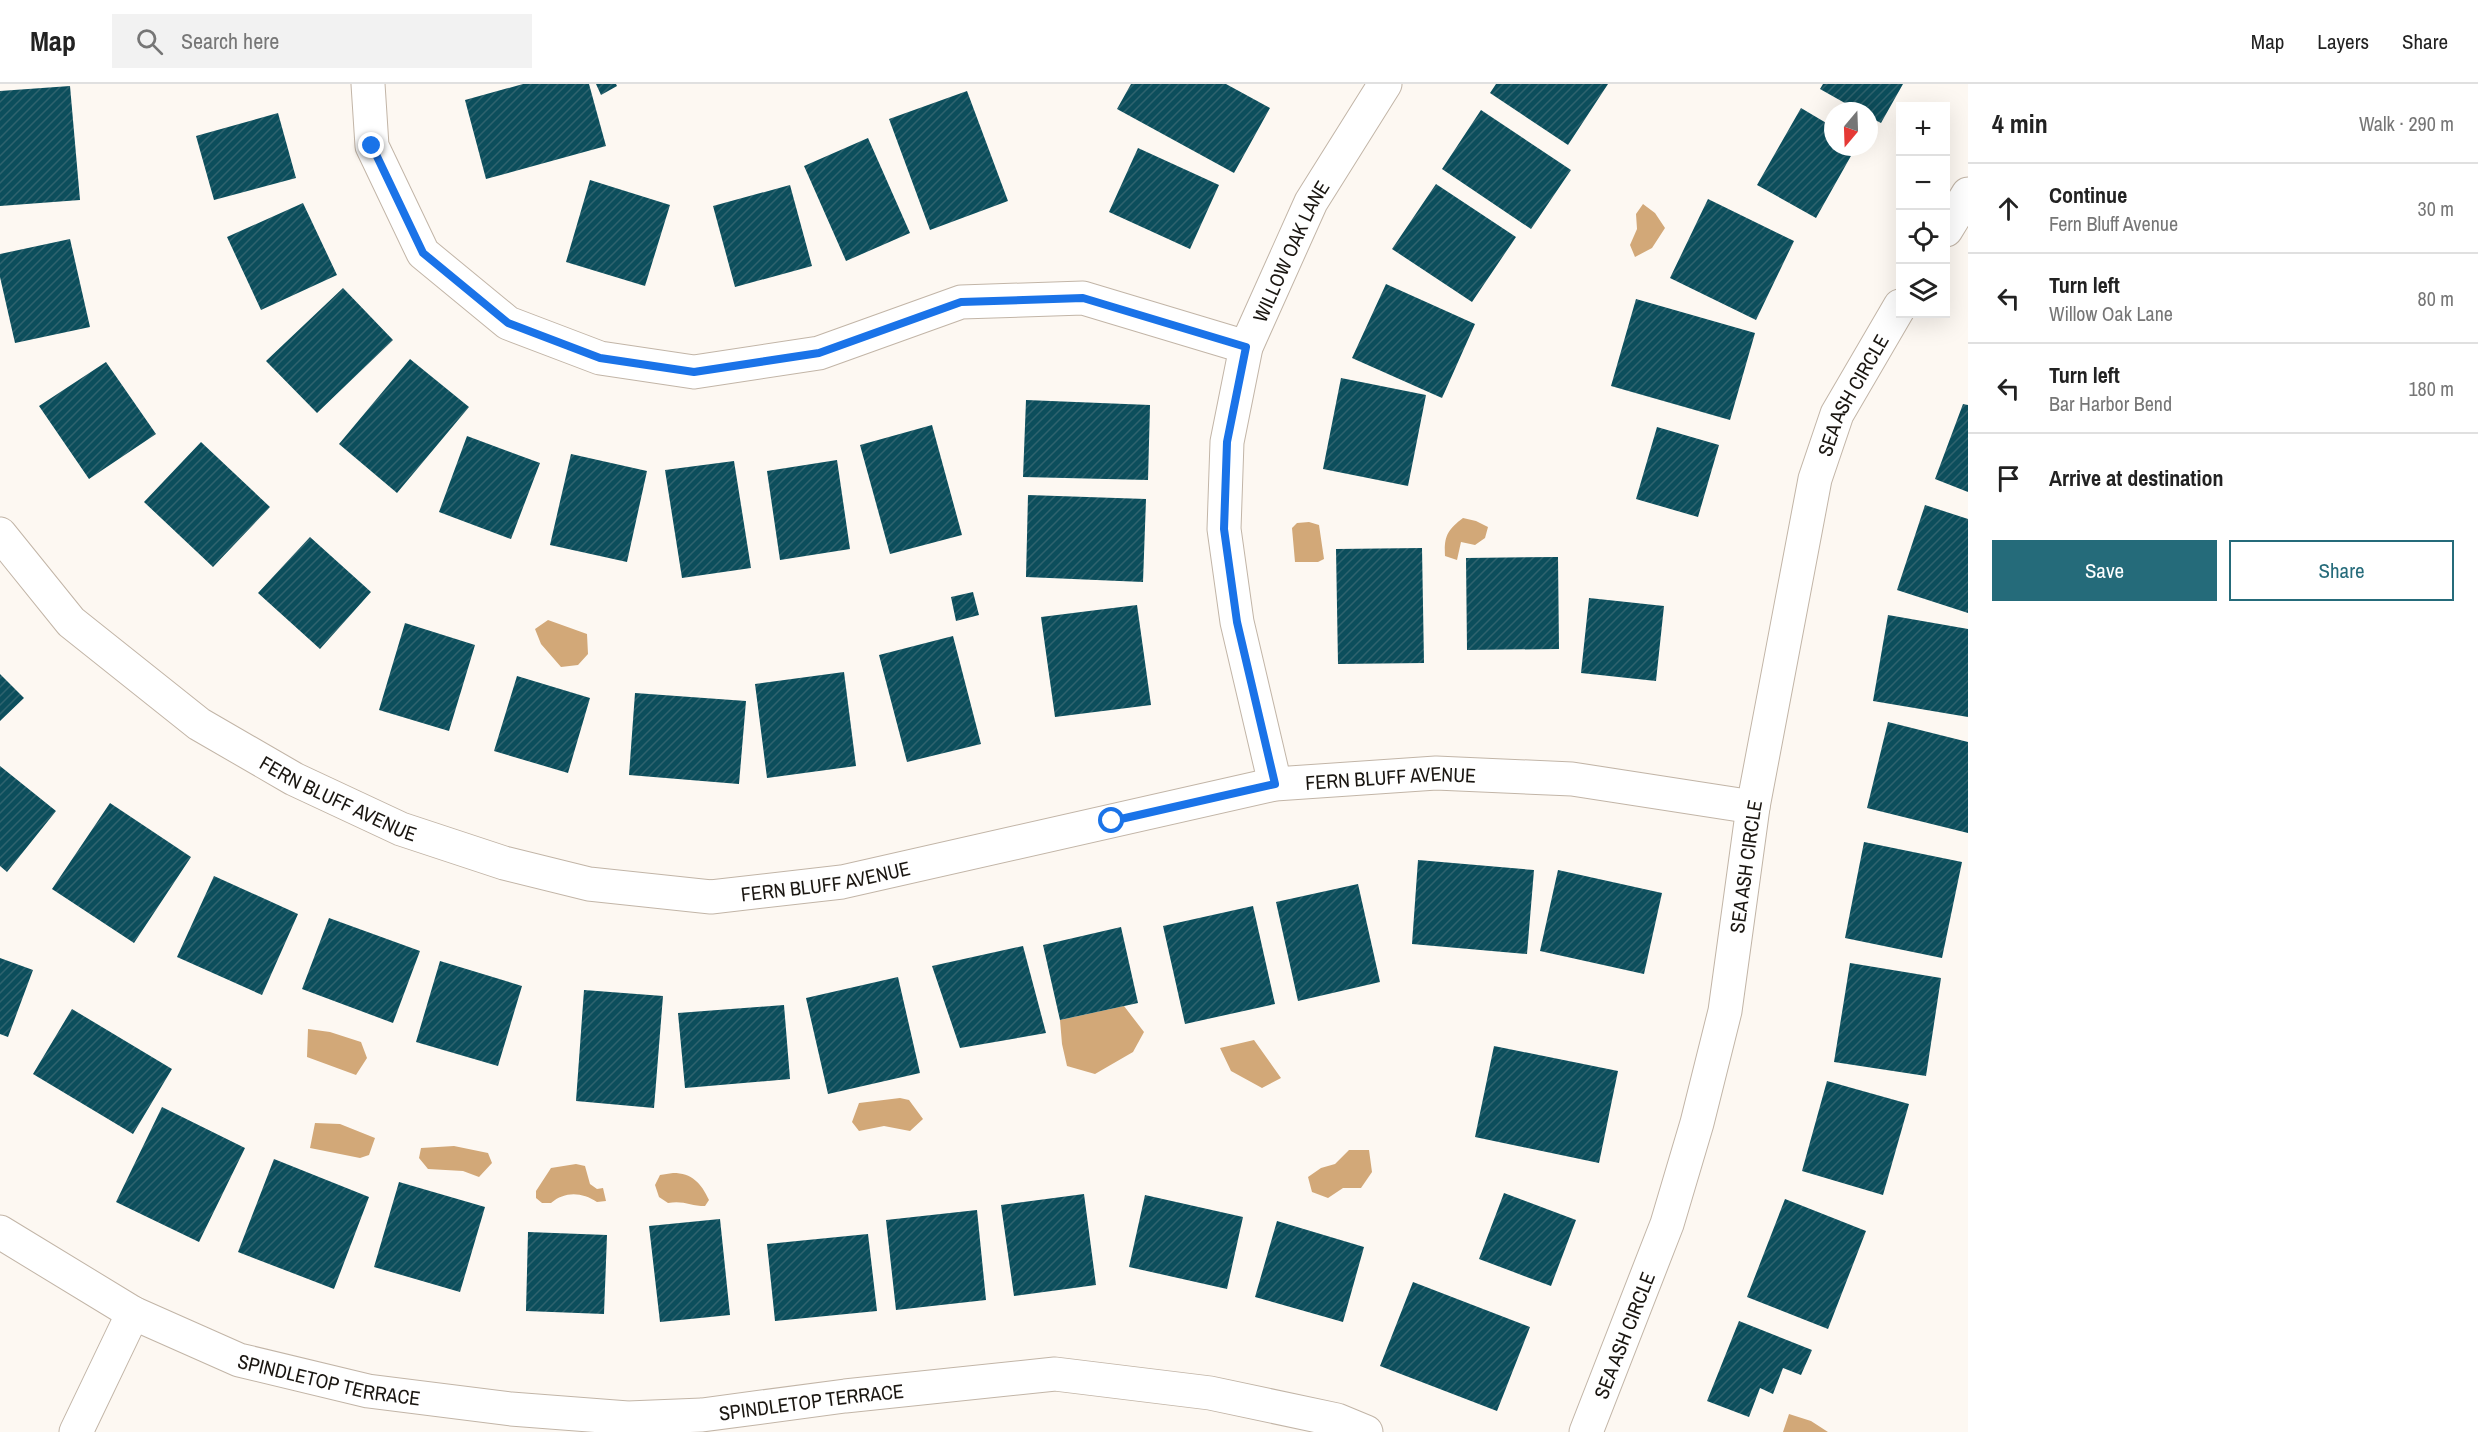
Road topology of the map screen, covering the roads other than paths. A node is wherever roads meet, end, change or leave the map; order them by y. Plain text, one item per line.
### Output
1 (368, 84) edge
2 (1385, 84) edge
3 (1968, 194) edge
4 (1950, 223) edge
5 (1896, 313) edge
6 (1246, 347) junction
7 (0, 534) edge
8 (1275, 784) junction
9 (1753, 807) junction
10 (0, 1232) edge
11 (133, 1313) junction
12 (76, 1432) edge
13 (1366, 1432) edge
14 (1586, 1432) edge

1 - 6 street
2 - 6 street, WILLOW OAK LANE
3 - 4 street
5 - 9 street, SEA ASH CIRCLE
6 - 8 street, WILLOW OAK LANE
7 - 8 street, FERN BLUFF AVENUE
8 - 9 street, FERN BLUFF AVENUE
9 - 14 street, SEA ASH CIRCLE
10 - 11 street, SPINDLETOP TERRACE
11 - 12 street
11 - 13 street, SPINDLETOP TERRACE

